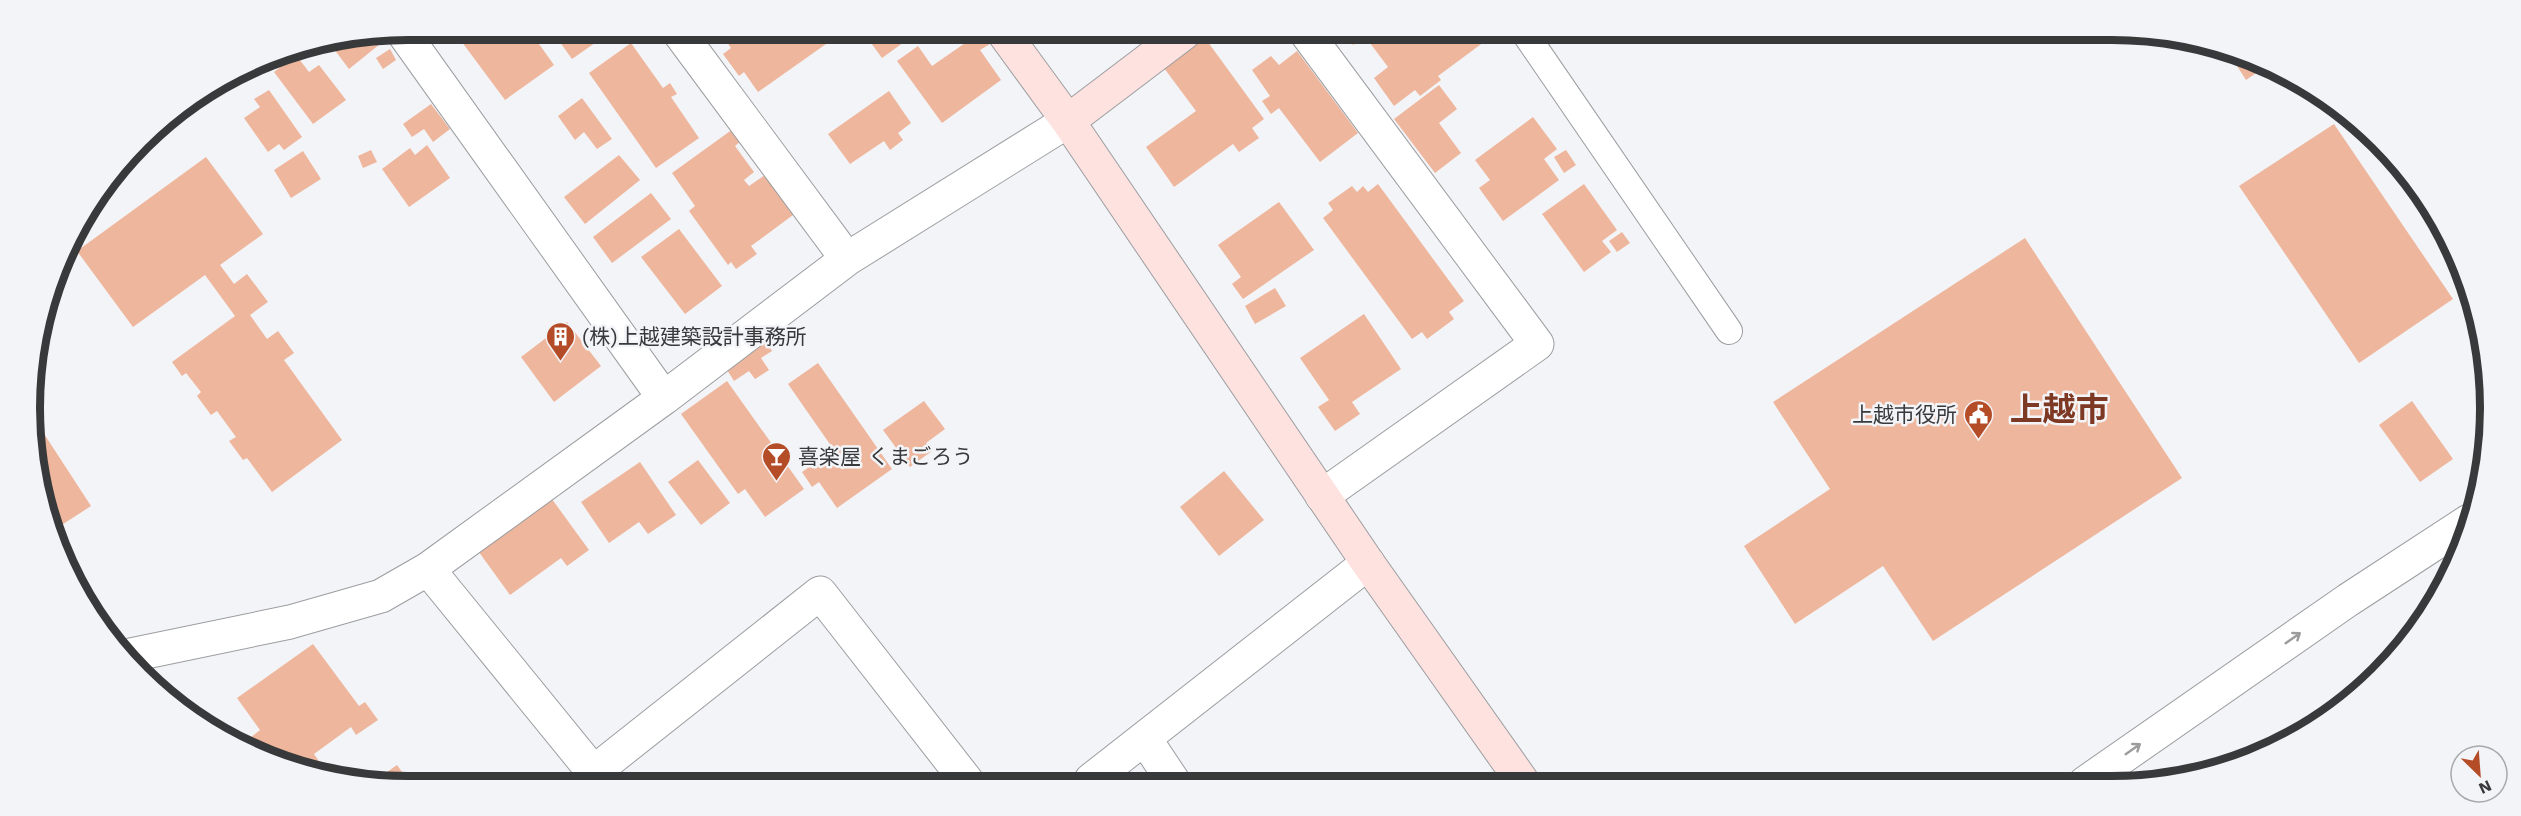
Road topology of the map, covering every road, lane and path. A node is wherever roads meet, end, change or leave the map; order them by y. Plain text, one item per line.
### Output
1 (408, 40) edge
2 (685, 40) edge
3 (1009, 40) edge
4 (1175, 40) edge
5 (1311, 40) edge
6 (1529, 40) edge
7 (1068, 121) junction
8 (847, 259) junction
9 (1729, 331) dead end
10 (664, 399) junction
11 (1322, 496) junction
12 (2461, 526) edge
13 (1368, 563) junction
14 (428, 568) junction
15 (135, 654) edge
16 (1145, 739) junction
17 (596, 776) edge
18 (963, 776) edge
19 (1096, 776) edge
20 (1170, 776) edge
21 (1518, 776) edge
22 (2095, 776) edge

1 - 10 street
2 - 8 street
3 - 7 street
4 - 7 street
5 - 11 street
6 - 9 lane
7 - 8 street
7 - 11 street
8 - 10 street
10 - 14 street
11 - 13 street
22 -> 12 street
13 - 16 street
13 - 21 street
14 - 15 street
14 - 17 street
16 - 19 street
16 - 20 street
17 - 18 street

